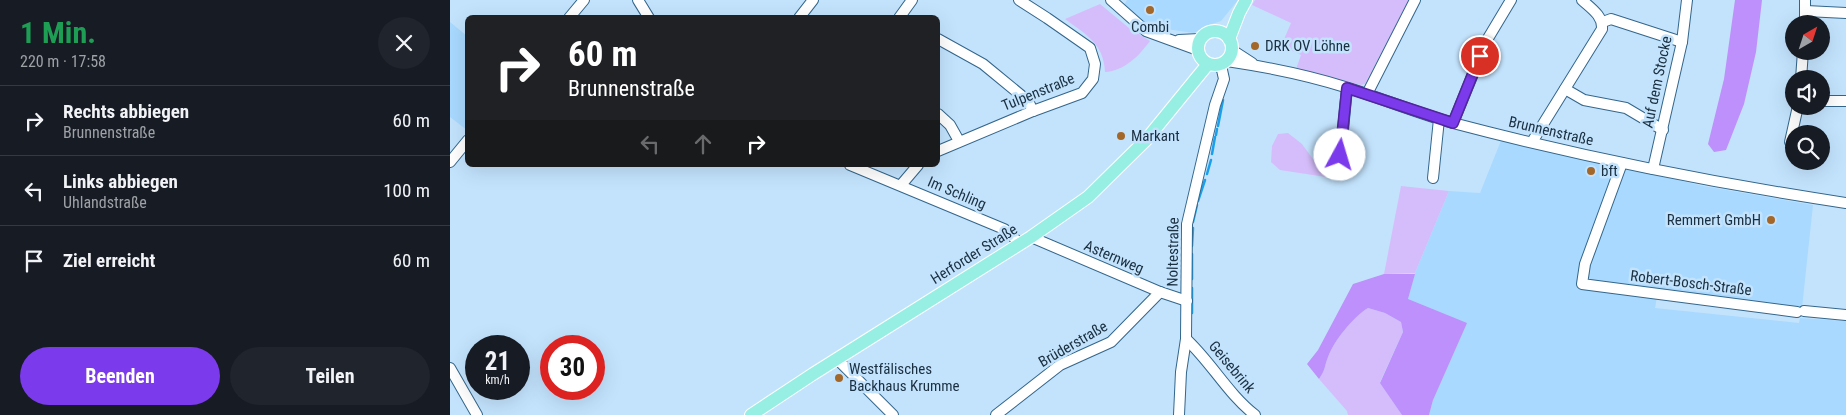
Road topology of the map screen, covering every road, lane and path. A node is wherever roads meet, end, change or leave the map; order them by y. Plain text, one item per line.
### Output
1 (584, 0) edge
2 (638, 0) edge
3 (813, 0) edge
4 (912, 0) edge
5 (1019, 0) edge
6 (1112, 0) edge
7 (1246, 0) edge
8 (1415, 0) edge
9 (1511, 0) edge
10 (1582, 0) edge
11 (1687, 0) edge
12 (1805, 0) edge
13 (1806, 12) junction
14 (1846, 13) edge
15 (572, 15) edge
16 (647, 15) edge
17 (801, 15) edge
18 (901, 15) edge
19 (1806, 15) edge
20 (1602, 22) junction
21 (940, 40) edge
22 (1682, 42) junction
23 (1215, 51) junction
24 (1347, 88) junction
25 (1566, 89) junction
26 (1367, 94) junction
27 (1830, 101) edge
28 (1846, 101) edge
29 (1033, 110) junction
30 (940, 116) edge
31 (1439, 118) junction
32 (1453, 123) junction
33 (1663, 130) junction
34 (958, 141) junction
35 (1532, 142) junction
36 (465, 144) edge
37 (940, 150) edge
38 (450, 162) edge
39 (1622, 163) junction
40 (855, 167) edge
41 (916, 167) edge
42 (1653, 169) junction
43 (1339, 172) dead end
44 (1433, 178) dead end
45 (901, 185) junction
46 (1846, 203) edge
47 (1031, 237) junction
48 (1020, 244) junction
49 (1160, 292) junction
50 (1187, 301) junction
51 (1846, 315) edge
52 (1186, 339) junction
53 (837, 359) junction
54 (450, 368) edge
55 (477, 415) edge
56 (751, 415) edge
57 (893, 415) edge
58 (996, 415) edge
59 (1179, 415) edge
60 (1255, 415) edge

1 - 15 street
2 - 16 street
3 - 17 street
4 - 18 street
5 - 29 street, Tulpenstraße
6 - 23 street
7 - 23 main road, Herforder Straße
8 - 26 street
9 - 32 street
10 - 20 street
11 - 22 street, Auf dem Stocke
12 - 13 street
13 - 14 street
13 - 19 street
20 - 22 street
20 - 25 street
21 - 29 street
22 - 33 street, Auf dem Stocke
23 - 24 street, Brunnenstraße
23 - 47 main road, Herforder Straße
23 - 50 street, Noltestraße
24 - 26 street, Brunnenstraße
24 - 43 street
25 - 33 street
25 - 35 street
26 - 31 street, Brunnenstraße
27 - 28 street
29 - 34 street, Tulpenstraße
30 - 34 street
31 - 32 street, Brunnenstraße
31 - 44 street
32 - 35 street, Brunnenstraße
33 - 42 street, Auf dem Stocke
34 - 37 street, Tulpenstraße
35 - 39 street, Brunnenstraße
36 - 38 street
39 - 42 street, Brunnenstraße
39 - 51 street, Robert-Bosch-Straße
40 - 45 street, Im Schling
41 - 45 street
42 - 46 street, Brunnenstraße
45 - 48 street, Im Schling
47 - 48 main road, Herforder Straße
47 - 49 street, Asternweg
48 - 53 main road, Herforder Straße
49 - 50 street, Asternweg
49 - 58 street, Brüderstraße
50 - 52 street, Noltestraße
52 - 59 street, Noltestraße
52 - 60 street, Geisebrink
53 - 56 main road, Herforder Straße
53 - 57 street
54 - 55 street

